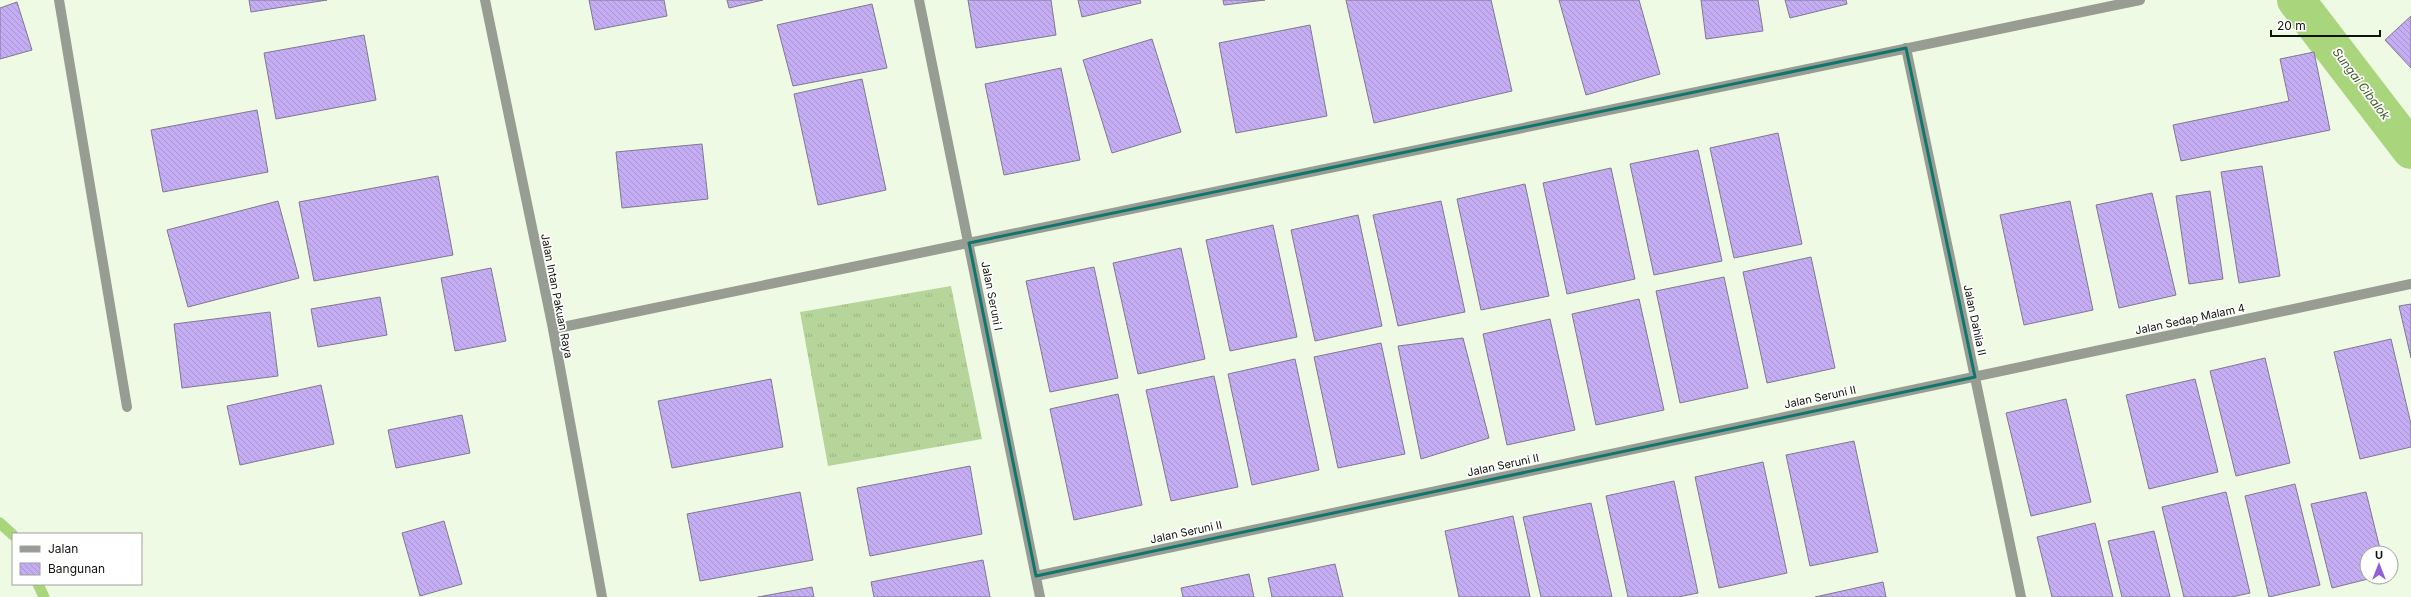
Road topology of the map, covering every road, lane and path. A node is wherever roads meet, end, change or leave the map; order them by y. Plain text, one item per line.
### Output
1 (59, 0) edge
2 (485, 0) edge
3 (919, 0) edge
4 (2140, 0) edge
5 (1906, 48) junction
6 (968, 243) junction
7 (2411, 284) edge
8 (553, 329) junction
9 (1975, 377) junction
10 (127, 407) dead end
11 (1036, 576) junction
12 (602, 597) edge
13 (1040, 597) edge
14 (2021, 597) edge

1 - 10 street
2 - 8 street, Jalan Intan Pakuan Raya
3 - 6 street, Jalan Seruni I
4 - 5 street
5 - 6 street
5 - 9 street, Jalan Dahlia II
6 - 8 street
6 - 11 street, Jalan Seruni I
7 - 9 street, Jalan Sedap Malam 4
8 - 12 street, Jalan Intan Pakuan Raya
9 - 11 street, Jalan Seruni II
9 - 14 street, Jalan Dahlia II
11 - 13 street, Jalan Seruni I

